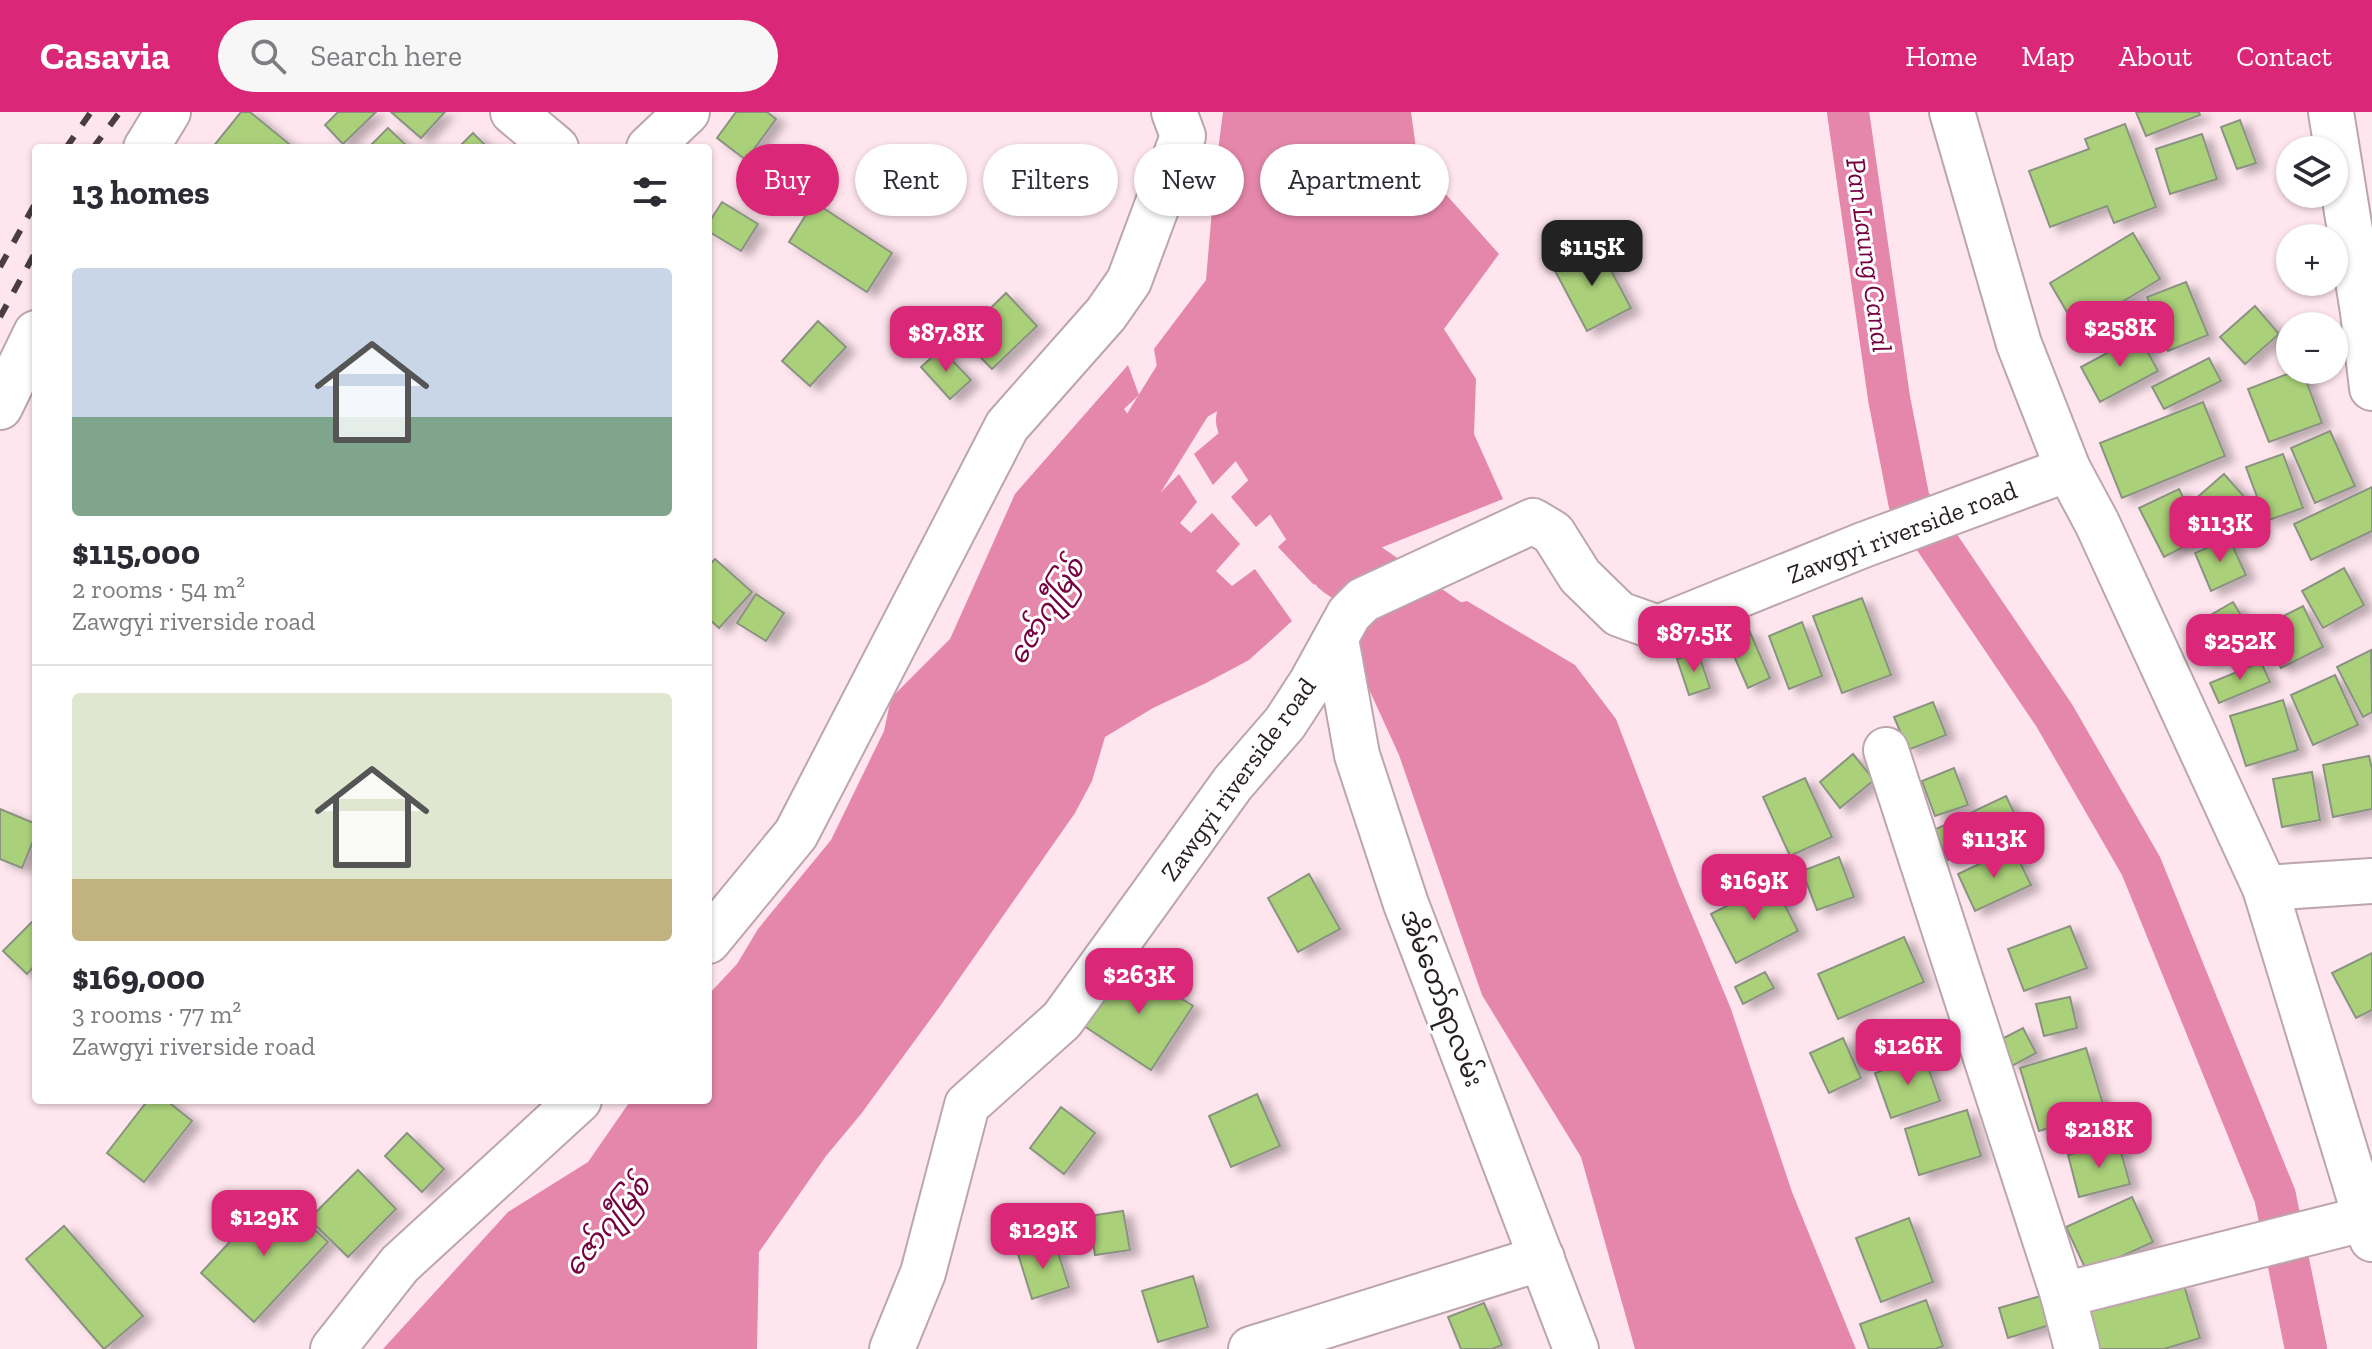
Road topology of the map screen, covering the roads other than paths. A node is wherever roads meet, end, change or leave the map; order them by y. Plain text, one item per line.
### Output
1 (168, 112) edge
2 (513, 112) edge
3 (687, 112) edge
4 (1174, 112) edge
5 (1952, 112) edge
6 (2331, 112) edge
7 (148, 144) edge
8 (551, 144) edge
9 (653, 144) edge
10 (32, 341) edge
11 (2372, 388) edge
12 (0, 407) edge
13 (2068, 469) junction
14 (1336, 639) junction
15 (1886, 750) dead end
16 (2372, 881) edge
17 (2265, 888) junction
18 (712, 936) edge
19 (575, 1104) edge
20 (2369, 1229) edge
21 (1542, 1258) junction
22 (2063, 1295) junction
23 (333, 1349) edge
24 (892, 1349) edge
25 (1251, 1349) edge
26 (1576, 1349) edge
27 (2077, 1349) edge

1 - 7 street
2 - 8 street
3 - 9 street
4 - 18 street
5 - 13 street
6 - 11 street
10 - 12 street
13 - 14 street, Zawgyi riverside road
13 - 17 street
14 - 21 street, အိမ်တော်ရာလမ်း
14 - 24 street, Zawgyi riverside road
15 - 22 street
16 - 17 street
17 - 20 street
19 - 23 street
20 - 22 street
21 - 25 street
21 - 26 street, အိမ်တော်ရာလမ်း
22 - 27 street

